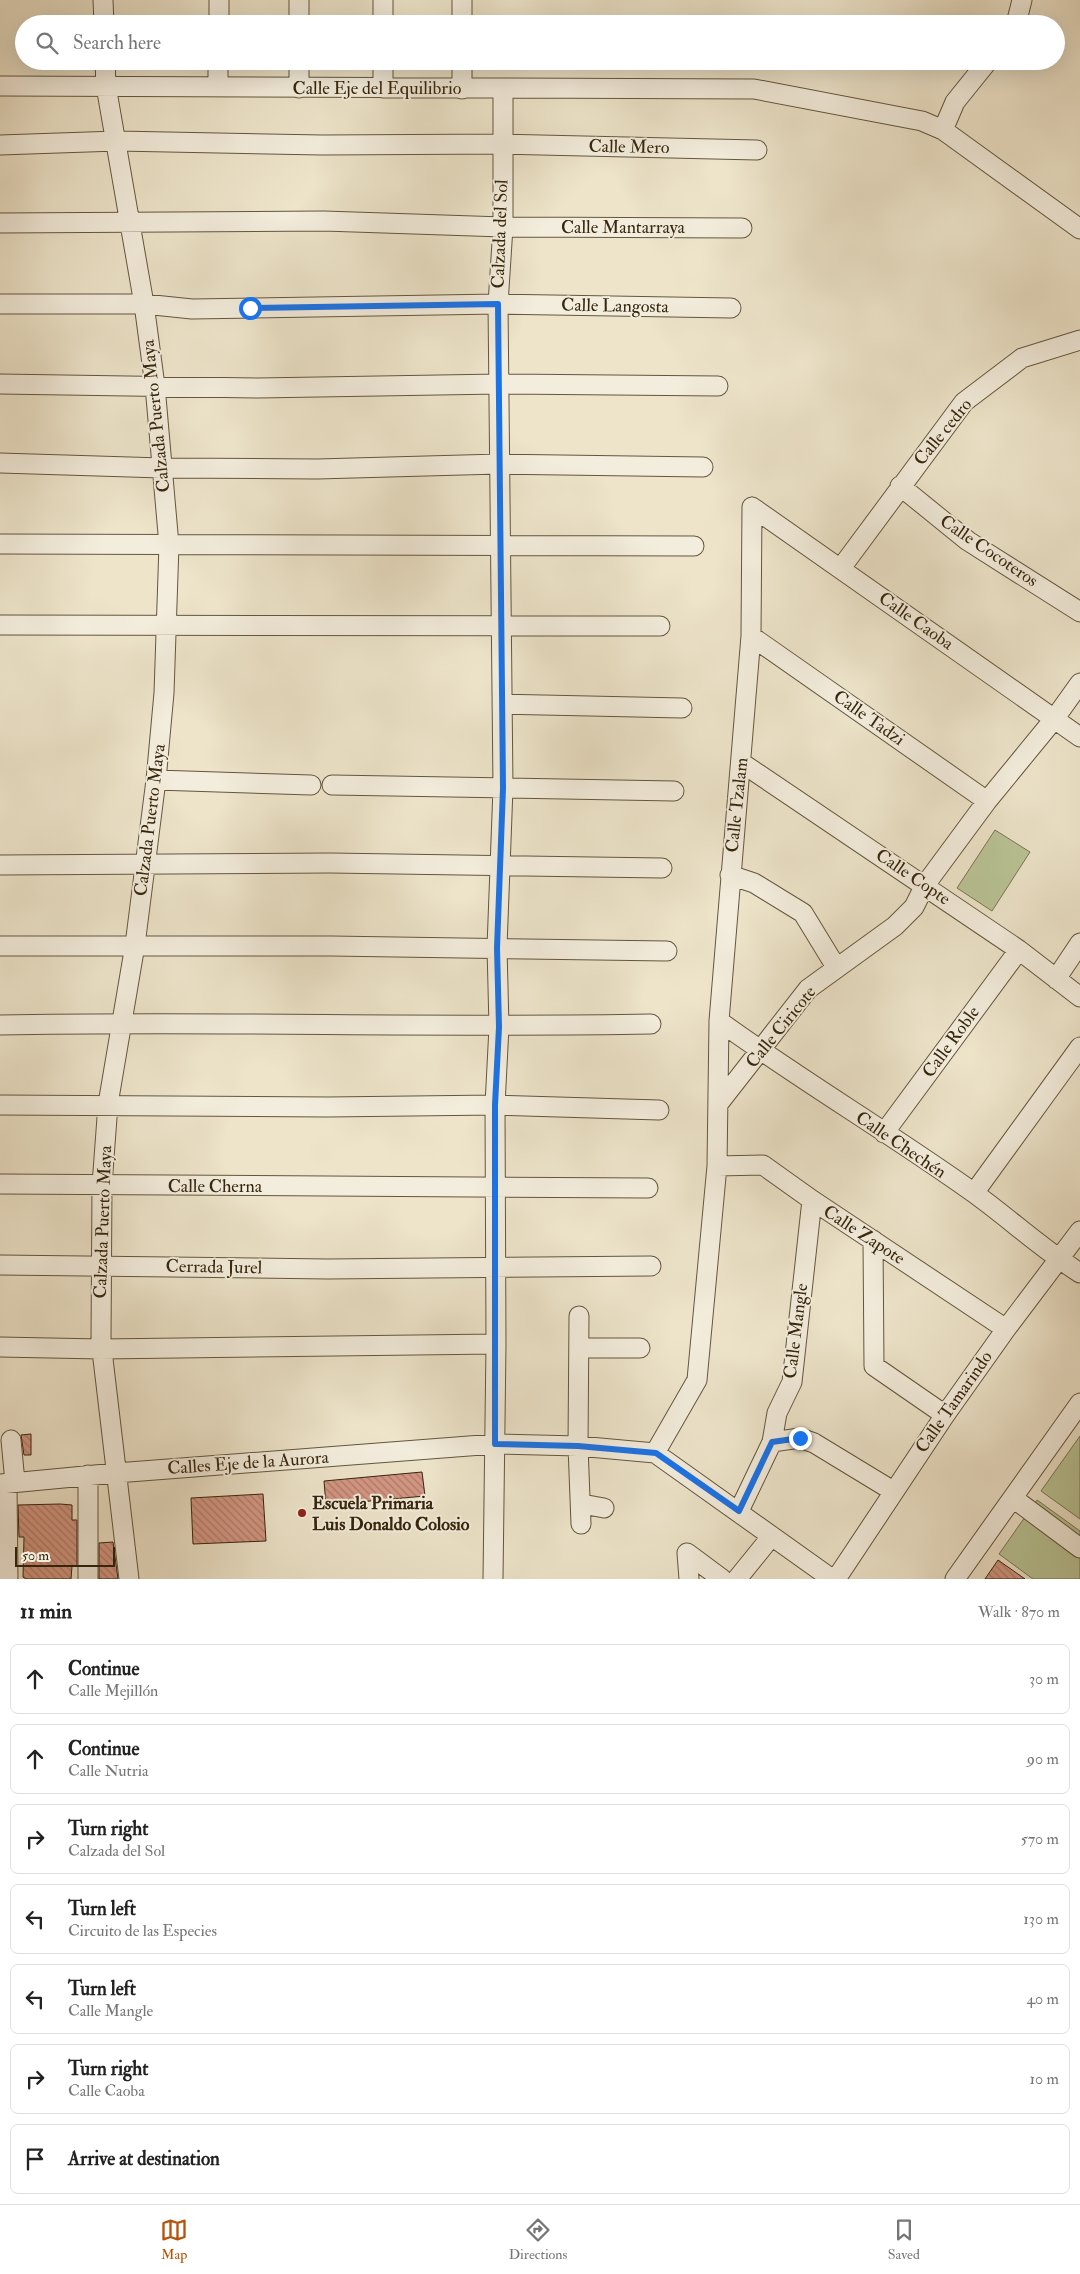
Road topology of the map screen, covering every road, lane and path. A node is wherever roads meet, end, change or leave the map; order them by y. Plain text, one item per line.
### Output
1 (103, 0) edge
2 (219, 0) edge
3 (299, 0) edge
4 (383, 0) edge
5 (462, 0) edge
6 (1022, 0) edge
7 (104, 15) edge
8 (219, 15) edge
9 (299, 15) edge
10 (383, 15) edge
11 (462, 15) edge
12 (1018, 15) edge
13 (105, 70) edge
14 (218, 70) edge
15 (299, 70) edge
16 (383, 70) edge
17 (462, 70) edge
18 (981, 70) edge
19 (0, 86) edge
20 (106, 86) junction
21 (218, 87) junction
22 (299, 88) junction
23 (383, 88) junction
24 (462, 89) junction
25 (503, 89) junction
26 (943, 130) junction
27 (117, 141) junction
28 (502, 144) junction
29 (0, 145) edge
30 (757, 150) dead end
31 (0, 223) edge
32 (130, 223) junction
33 (503, 227) junction
34 (742, 228) dead end
35 (1080, 229) edge
36 (0, 304) edge
37 (144, 304) junction
38 (498, 304) junction
39 (731, 308) dead end
40 (1080, 340) edge
41 (0, 384) edge
42 (499, 384) junction
43 (155, 386) junction
44 (718, 386) dead end
45 (0, 462) edge
46 (499, 464) junction
47 (703, 467) dead end
48 (162, 468) junction
49 (900, 486) junction
50 (752, 507) joint
51 (0, 544) edge
52 (169, 545) junction
53 (694, 546) dead end
54 (500, 547) junction
55 (841, 568) junction
56 (1080, 612) edge
57 (0, 625) edge
58 (501, 626) junction
59 (660, 626) dead end
60 (166, 627) junction
61 (751, 636) junction
62 (1080, 683) edge
63 (502, 704) junction
64 (682, 708) dead end
65 (1055, 718) junction
66 (1080, 737) edge
67 (742, 763) junction
68 (156, 780) junction
69 (310, 786) dead end
70 (332, 786) dead end
71 (503, 788) junction
72 (674, 791) dead end
73 (987, 801) junction
74 (144, 862) junction
75 (500, 865) junction
76 (0, 866) edge
77 (662, 868) dead end
78 (730, 875) junction
79 (925, 886) junction
80 (1080, 943) edge
81 (135, 945) junction
82 (0, 946) edge
83 (497, 948) junction
84 (667, 950) dead end
85 (1019, 950) junction
86 (836, 967) junction
87 (1056, 979) junction
88 (1080, 997) edge
89 (719, 1021) junction
90 (123, 1022) junction
91 (651, 1024) dead end
92 (0, 1025) edge
93 (499, 1027) junction
94 (1080, 1046) edge
95 (761, 1051) junction
96 (719, 1102) junction
97 (108, 1104) junction
98 (0, 1105) edge
99 (495, 1105) junction
100 (659, 1110) dead end
101 (884, 1134) junction
102 (717, 1166) junction
103 (0, 1184) edge
104 (102, 1185) junction
105 (496, 1187) junction
106 (648, 1188) dead end
107 (974, 1193) junction
108 (812, 1200) junction
109 (1080, 1231) edge
110 (873, 1240) junction
111 (1060, 1260) junction
112 (0, 1265) edge
113 (101, 1266) junction
114 (495, 1266) junction
115 (651, 1266) dead end
116 (1080, 1273) edge
117 (578, 1316) dead end
118 (1006, 1329) junction
119 (496, 1344) junction
120 (0, 1347) edge
121 (580, 1348) junction
122 (640, 1348) dead end
123 (101, 1349) junction
124 (1080, 1403) edge
125 (945, 1415) junction
126 (11, 1440) dead end
127 (772, 1442) junction
128 (495, 1444) junction
129 (578, 1446) junction
130 (656, 1453) junction
131 (116, 1473) junction
132 (88, 1475) junction
133 (7, 1483) edge
134 (893, 1491) junction
135 (1013, 1498) junction
136 (582, 1504) junction
137 (604, 1508) dead end
138 (739, 1511) junction
139 (581, 1524) dead end
140 (771, 1537) junction
141 (1080, 1548) edge
142 (8, 1579) edge
143 (88, 1579) edge
144 (129, 1579) edge
145 (493, 1579) edge
146 (688, 1579) edge
147 (722, 1579) edge
148 (737, 1579) edge
149 (832, 1579) edge
150 (836, 1579) edge
151 (955, 1579) edge

1 - 7 street
2 - 8 street
3 - 9 street
4 - 10 street
5 - 11 street
6 - 12 street
13 - 20 street, Calzada Puerto Maya
14 - 21 street
15 - 22 street
16 - 23 street
17 - 24 street
18 - 26 street
19 - 20 street, Calle Eje del Equilibrio
20 - 21 street, Calle Eje del Equilibrio
20 - 27 street, Calzada Puerto Maya
21 - 22 street, Calle Eje del Equilibrio
22 - 23 street, Calle Eje del Equilibrio
23 - 24 street, Calle Eje del Equilibrio
24 - 25 street, Calle Eje del Equilibrio
25 - 26 street, Calle Eje del Equilibrio
25 - 28 street, Calzada del Sol
26 - 35 street, Calle Eje del Equilibrio
27 - 28 street, Calle Mero
27 - 29 street, Calle Mero
27 - 32 street, Calzada Puerto Maya
28 - 30 street, Calle Mero
28 - 33 street, Calzada del Sol
31 - 32 street, Calle Mantarraya
32 - 33 street, Calle Mantarraya
32 - 37 street, Calzada Puerto Maya
33 - 34 street, Calle Mantarraya
33 - 38 street, Calzada del Sol
36 - 37 street, Calle Langosta
37 - 38 street, Calle Langosta
37 - 43 street, Calzada Puerto Maya
38 - 39 street, Calle Langosta
38 - 42 street, Calzada del Sol
40 - 49 street, Calle cedro
41 - 43 street
42 - 43 street
42 - 44 street
42 - 46 street, Calzada del Sol
43 - 48 street, Calzada Puerto Maya
45 - 48 street
46 - 47 street
46 - 48 street
46 - 54 street, Calzada del Sol
48 - 52 street, Calzada Puerto Maya
49 - 55 street, Calle cedro
49 - 56 street, Calle Cocoteros
50 - 55 street, Calle Caoba
50 - 61 street, Calle Tzalam
51 - 52 street
52 - 54 street
52 - 60 street, Calzada Puerto Maya
53 - 54 street
54 - 58 street, Calzada del Sol
55 - 65 street, Calle Caoba
57 - 60 street
58 - 59 street
58 - 60 street
58 - 63 street, Calzada del Sol
60 - 68 street, Calzada Puerto Maya
61 - 67 street, Calle Tzalam
61 - 73 street, Calle Tadzi
62 - 65 street, Calle Ciricote
63 - 64 street
63 - 71 street, Calzada del Sol
65 - 66 street, Calle Caoba
65 - 73 street, Calle Ciricote
67 - 78 street, Calle Tzalam
67 - 79 street, Calle Copte
68 - 69 street
68 - 74 street, Calzada Puerto Maya
70 - 71 street
71 - 72 street
71 - 75 street, Calzada del Sol
73 - 79 street, Calle Ciricote
74 - 75 street
74 - 76 street
74 - 81 street, Calzada Puerto Maya
75 - 77 street
75 - 83 street, Calzada del Sol
78 - 86 street
78 - 89 street, Calle Tzalam
79 - 85 street, Calle Copte
79 - 86 street, Calle Ciricote
80 - 87 street
81 - 82 street
81 - 83 street
81 - 90 street, Calzada Puerto Maya
83 - 84 street
83 - 93 street, Calzada del Sol
85 - 87 street, Calle Copte
85 - 101 street, Calle Roble
86 - 95 street, Calle Ciricote
87 - 88 street, Calle Copte
89 - 95 street, Calle Chechén
89 - 96 street, Calle Tzalam
90 - 92 street
90 - 93 street
90 - 97 street, Calzada Puerto Maya
91 - 93 street
93 - 99 street, Calzada del Sol
94 - 107 street
95 - 96 street, Calle Ciricote
95 - 101 street, Calle Chechén
96 - 102 street
97 - 98 street
97 - 99 street
97 - 104 street, Calzada Puerto Maya
99 - 100 street
99 - 105 street, Calzada del Sol
101 - 107 street, Calle Chechén
102 - 108 street, Calle Zapote
102 - 130 street
103 - 104 street, Calle Cherna
104 - 105 street, Calle Cherna
104 - 113 street, Calzada Puerto Maya
105 - 106 street, Calle Cherna
105 - 114 street, Calzada del Sol
107 - 111 street, Calle Chechén
108 - 110 street, Calle Zapote
108 - 127 street, Calle Mangle
109 - 111 street, Calle Tamarindo
110 - 118 street, Calle Zapote
110 - 125 street
111 - 116 street, Calle Chechén
111 - 118 street, Calle Tamarindo
112 - 113 street, Cerrada Jurel
113 - 114 street, Cerrada Jurel
113 - 123 street, Calzada Puerto Maya
114 - 115 street, Cerrada Jurel
114 - 119 street, Calzada del Sol
117 - 121 street
118 - 125 street, Calle Tamarindo
119 - 123 street
119 - 128 street, Calzada del Sol
120 - 123 street
121 - 122 street
121 - 129 street
123 - 131 street, Calzada Puerto Maya
124 - 135 street
125 - 134 street, Calle Tamarindo
126 - 133 street
127 - 134 street
127 - 138 street, Calle Mangle
128 - 129 street, Calles Eje de la Aurora
128 - 131 street, Calles Eje de la Aurora
128 - 145 street, Calzada del Sol
129 - 130 street, Calles Eje de la Aurora
129 - 136 street
130 - 138 street
131 - 132 street, Calles Eje de la Aurora
131 - 144 street, Calzada Puerto Maya
132 - 133 street, Calles Eje de la Aurora
132 - 143 street
133 - 142 street
134 - 150 street, Calle Tamarindo
135 - 141 street
135 - 151 street
136 - 137 street
136 - 139 street
138 - 140 street
140 - 148 street
140 - 149 street
146 - 147 street

